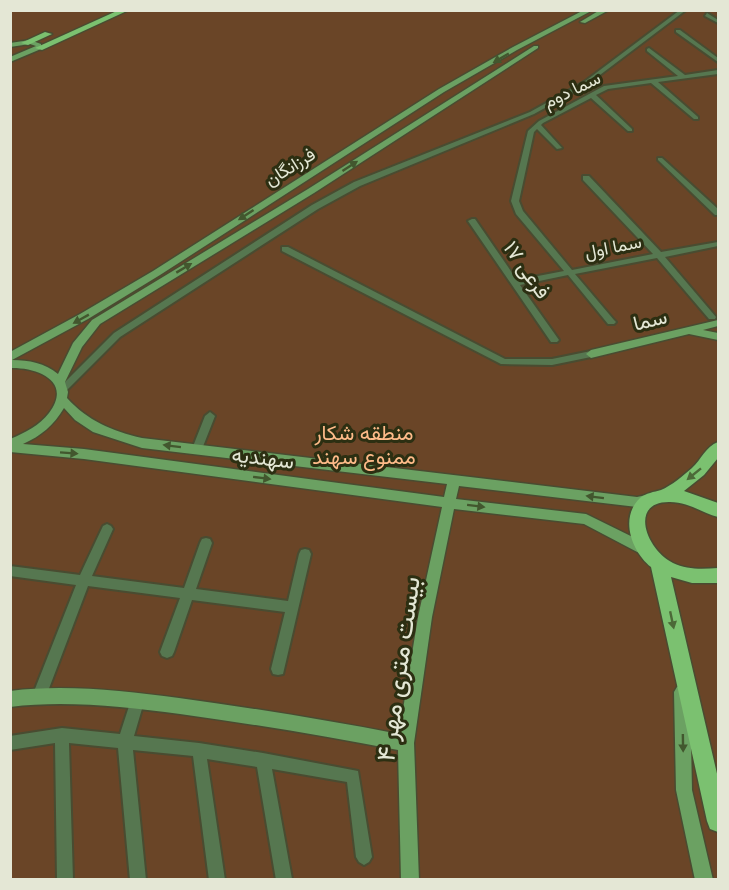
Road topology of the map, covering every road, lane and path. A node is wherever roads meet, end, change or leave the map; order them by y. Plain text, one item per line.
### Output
1 (107, 10) edge
2 (126, 10) edge
3 (590, 10) edge
4 (606, 10) edge
5 (684, 10) edge
6 (707, 15) dead end
7 (718, 22) edge
8 (678, 32) dead end
9 (25, 43) junction
10 (10, 45) edge
11 (39, 48) junction
12 (649, 50) dead end
13 (10, 60) edge
14 (718, 60) edge
15 (718, 72) edge
16 (708, 73) junction
17 (684, 76) junction
18 (653, 81) junction
19 (718, 81) edge
20 (592, 95) junction
21 (696, 118) dead end
22 (537, 125) junction
23 (630, 130) dead end
24 (559, 147) dead end
25 (660, 159) dead end
26 (586, 178) dead end
27 (718, 213) edge
28 (472, 221) dead end
29 (718, 244) edge
30 (285, 249) dead end
31 (659, 255) junction
32 (569, 273) junction
33 (514, 283) junction
34 (715, 320) edge
35 (611, 322) dead end
36 (686, 331) junction
37 (718, 336) edge
38 (554, 340) dead end
39 (591, 354) joint
40 (10, 357) edge
41 (10, 364) edge
42 (61, 391) junction
43 (210, 416) dead end
44 (10, 446) edge
45 (718, 448) edge
46 (197, 449) junction
47 (454, 480) junction
48 (659, 497) junction
49 (450, 503) junction
50 (718, 511) edge
51 (107, 529) dead end
52 (206, 543) dead end
53 (304, 554) dead end
54 (653, 557) junction
55 (10, 571) edge
56 (718, 575) edge
57 (84, 580) junction
58 (188, 594) junction
59 (292, 607) junction
60 (167, 652) dead end
61 (681, 663) junction
62 (278, 669) dead end
63 (40, 694) junction
64 (10, 699) edge
65 (137, 702) junction
66 (62, 735) junction
67 (125, 742) junction
68 (10, 743) edge
69 (406, 743) junction
70 (199, 750) junction
71 (263, 760) junction
72 (718, 821) edge
73 (364, 857) dead end
74 (65, 879) edge
75 (138, 879) edge
76 (217, 879) edge
77 (284, 879) edge
78 (410, 879) edge
79 (704, 879) edge

1 - 9 main road
2 - 11 main road
3 -> 40 main road, فرزانگان
42 -> 4 main road, فرزانگان
5 - 42 street
6 - 7 street
8 - 14 street
9 - 10 main road
9 - 11 main road
11 - 13 main road
12 - 17 street
15 - 16 street, سما دوم
16 - 17 street, سما دوم
16 - 19 street
17 - 18 street, سما دوم
18 - 20 street, سما دوم
18 - 21 street
20 - 22 street, سما دوم
20 - 23 street
22 - 24 street
22 - 32 street, سما دوم
25 - 27 street
26 - 31 street
28 - 33 street, فرعی ۱۷
29 - 31 street, سما اول
30 - 39 street
31 - 32 street, سما اول
31 - 34 street
32 - 33 street, سما اول
32 - 35 street
33 - 38 street, فرعی ۱۷
34 - 36 main road, سما
36 - 37 main road
36 - 39 main road, سما
41 - 42 main road, سهندیه
42 - 44 main road, فرزانگان
46 -> 42 main road, سهندیه
43 - 46 street
44 -> 49 main road, سهندیه
45 -> 48 main road
46 - 47 main road, سهندیه
48 -> 47 main road, سهندیه
47 - 49 main road, بیست متری مهر ۴
48 - 50 main road
48 - 54 main road
49 -> 54 main road, سهندیه
49 - 69 main road, بیست متری مهر ۴
51 - 57 street
52 - 58 street
53 - 59 street
54 - 56 main road
54 -> 61 main road
55 - 57 street
57 - 58 street
57 - 63 street
58 - 59 street
58 - 60 street
59 - 62 street
61 - 72 main road
61 -> 79 main road
63 - 64 main road
63 - 65 main road
65 - 67 street
65 - 69 main road
66 - 67 street
66 - 68 street
66 - 74 street
67 - 70 street
67 - 75 street
69 - 78 main road, بیست متری مهر ۴
70 - 71 street
70 - 76 street
71 - 73 street
71 - 77 street

